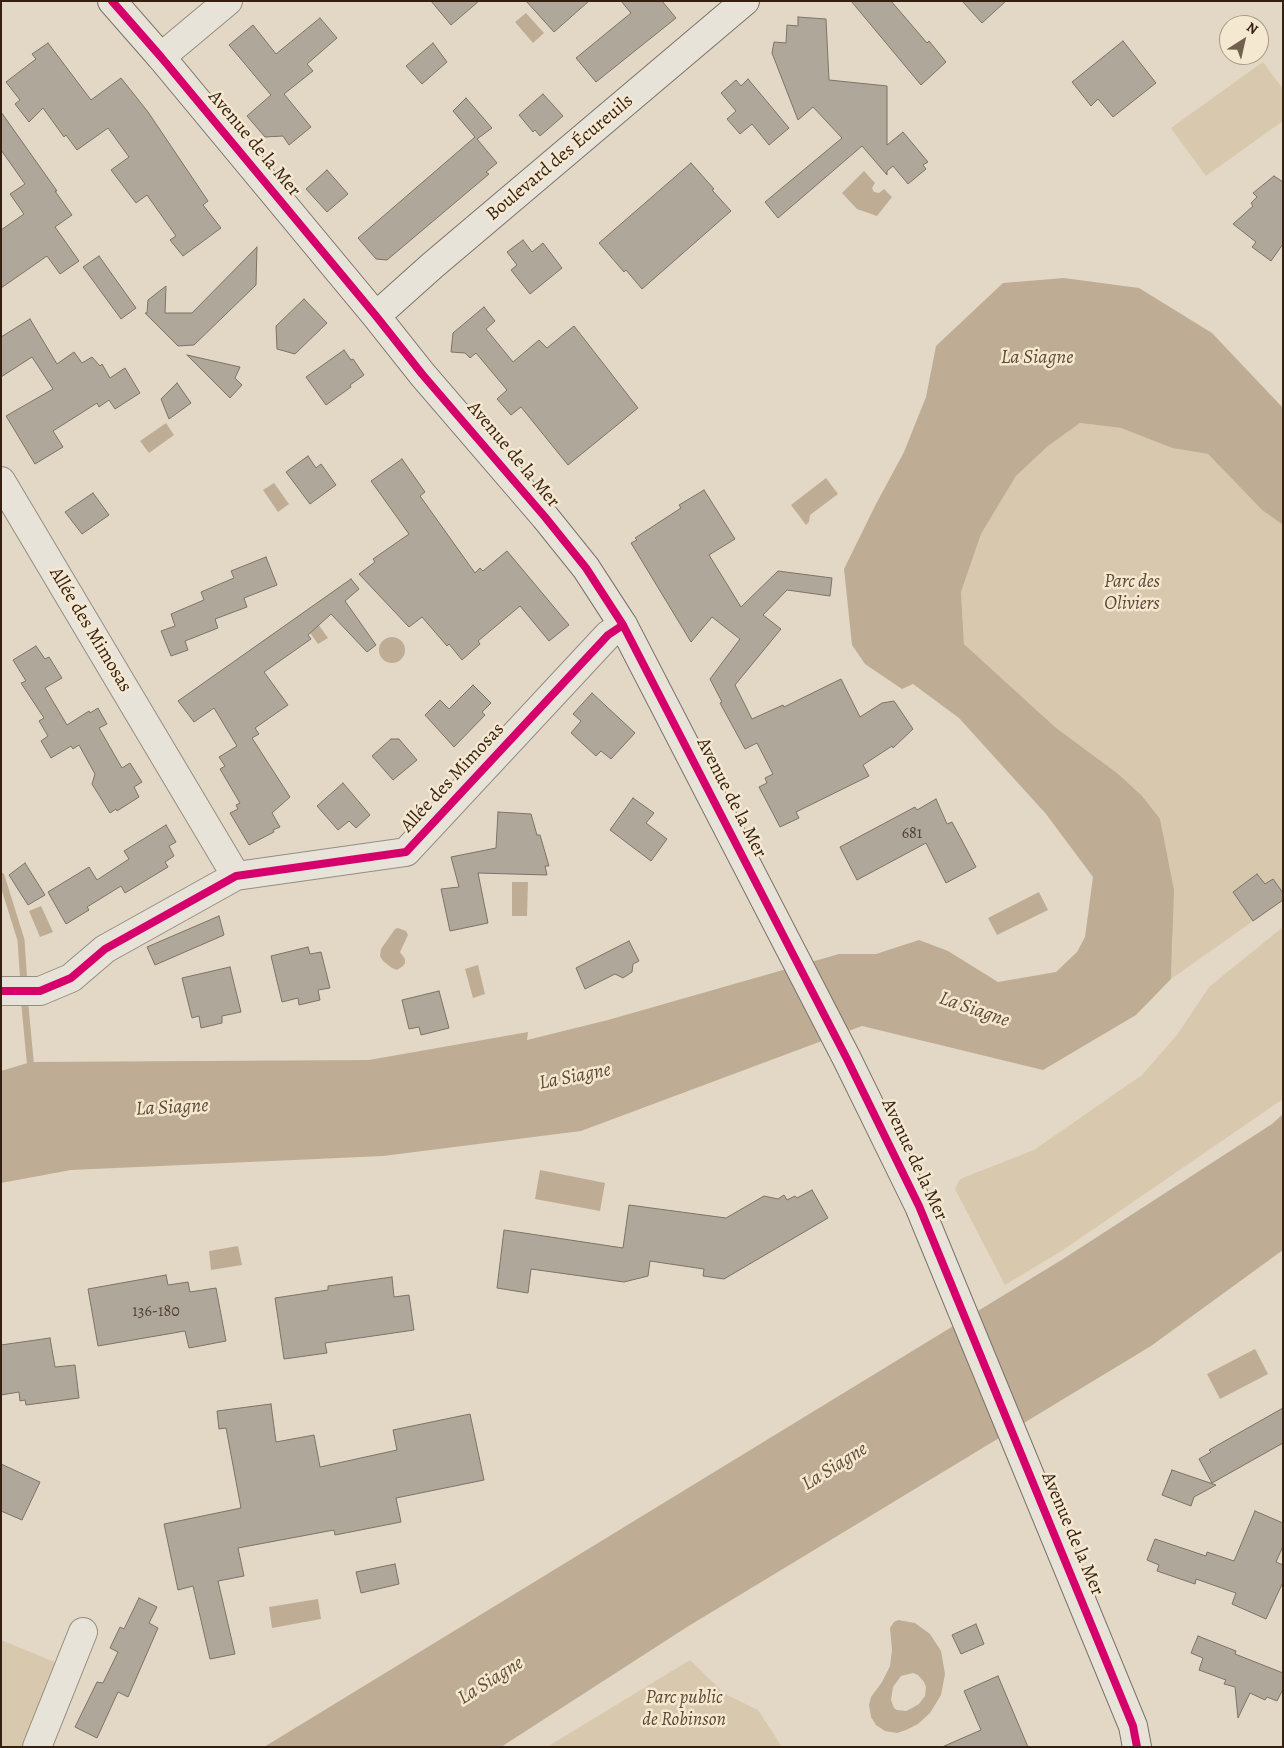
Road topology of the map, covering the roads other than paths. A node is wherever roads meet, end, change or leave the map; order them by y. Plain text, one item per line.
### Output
1 (112, 1) edge
2 (228, 1) edge
3 (745, 1) edge
4 (161, 57) junction
5 (376, 316) junction
6 (1, 482) edge
7 (623, 625) junction
8 (236, 876) junction
9 (6, 991) edge
10 (83, 1632) dead end
11 (1135, 1736) edge
12 (37, 1747) edge
13 (1152, 1747) edge

1 - 4 main road, Avenue de la Mer
2 - 4 main road
3 - 5 main road, Boulevard des Écureuils
4 - 5 main road, Avenue de la Mer
5 - 7 main road, Avenue de la Mer
6 - 8 main road, Allée des Mimosas
7 - 8 main road, Allée des Mimosas
7 - 11 main road, Avenue de la Mer
8 - 9 main road
10 - 12 main road
11 - 13 main road, Avenue de la Mer

